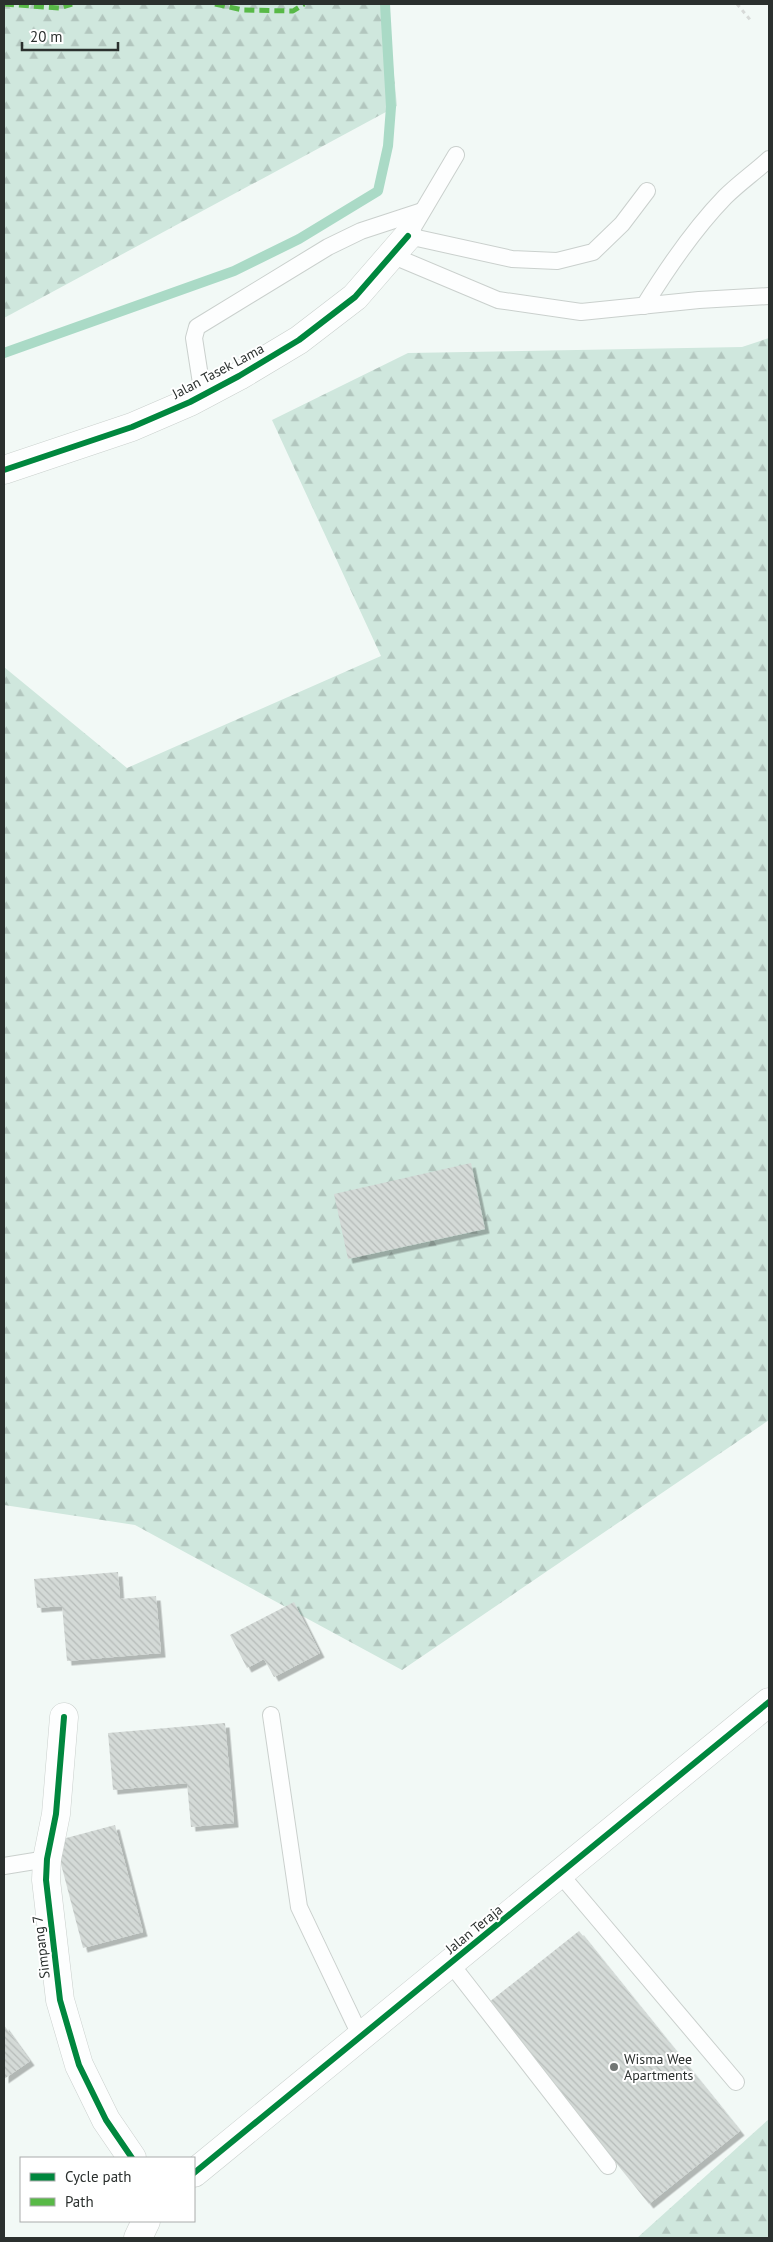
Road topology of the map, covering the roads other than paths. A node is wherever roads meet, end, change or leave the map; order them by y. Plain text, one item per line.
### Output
1 (456, 155) dead end
2 (769, 159) edge
3 (647, 191) dead end
4 (422, 211) junction
5 (399, 246) junction
6 (769, 296) edge
7 (644, 306) junction
8 (203, 396) junction
9 (4, 470) edge
10 (769, 1702) edge
11 (271, 1715) dead end
12 (64, 1717) dead end
13 (47, 1859) junction
14 (4, 1866) edge
15 (560, 1874) junction
16 (451, 1964) junction
17 (361, 2037) junction
18 (736, 2082) dead end
19 (131, 2157) edge
20 (608, 2166) dead end
21 (195, 2172) edge
22 (146, 2222) edge
23 (138, 2238) edge

1 - 4 lane, Jalan Tasek Lama
2 - 7 lane
3 - 5 lane
4 - 5 lane, Jalan Tasek Lama
4 - 8 lane
5 - 7 lane
5 - 8 street, Jalan Tasek Lama
6 - 7 lane
8 - 9 street, Jalan Tasek Lama
10 - 15 street, Jalan Teraja
11 - 17 lane
12 - 13 street, Simpang 7
13 - 14 lane
13 - 19 street, Simpang 7
15 - 16 street, Jalan Teraja
15 - 18 lane
16 - 17 street, Jalan Teraja
16 - 20 lane
17 - 21 street, Jalan Teraja
22 - 23 street

